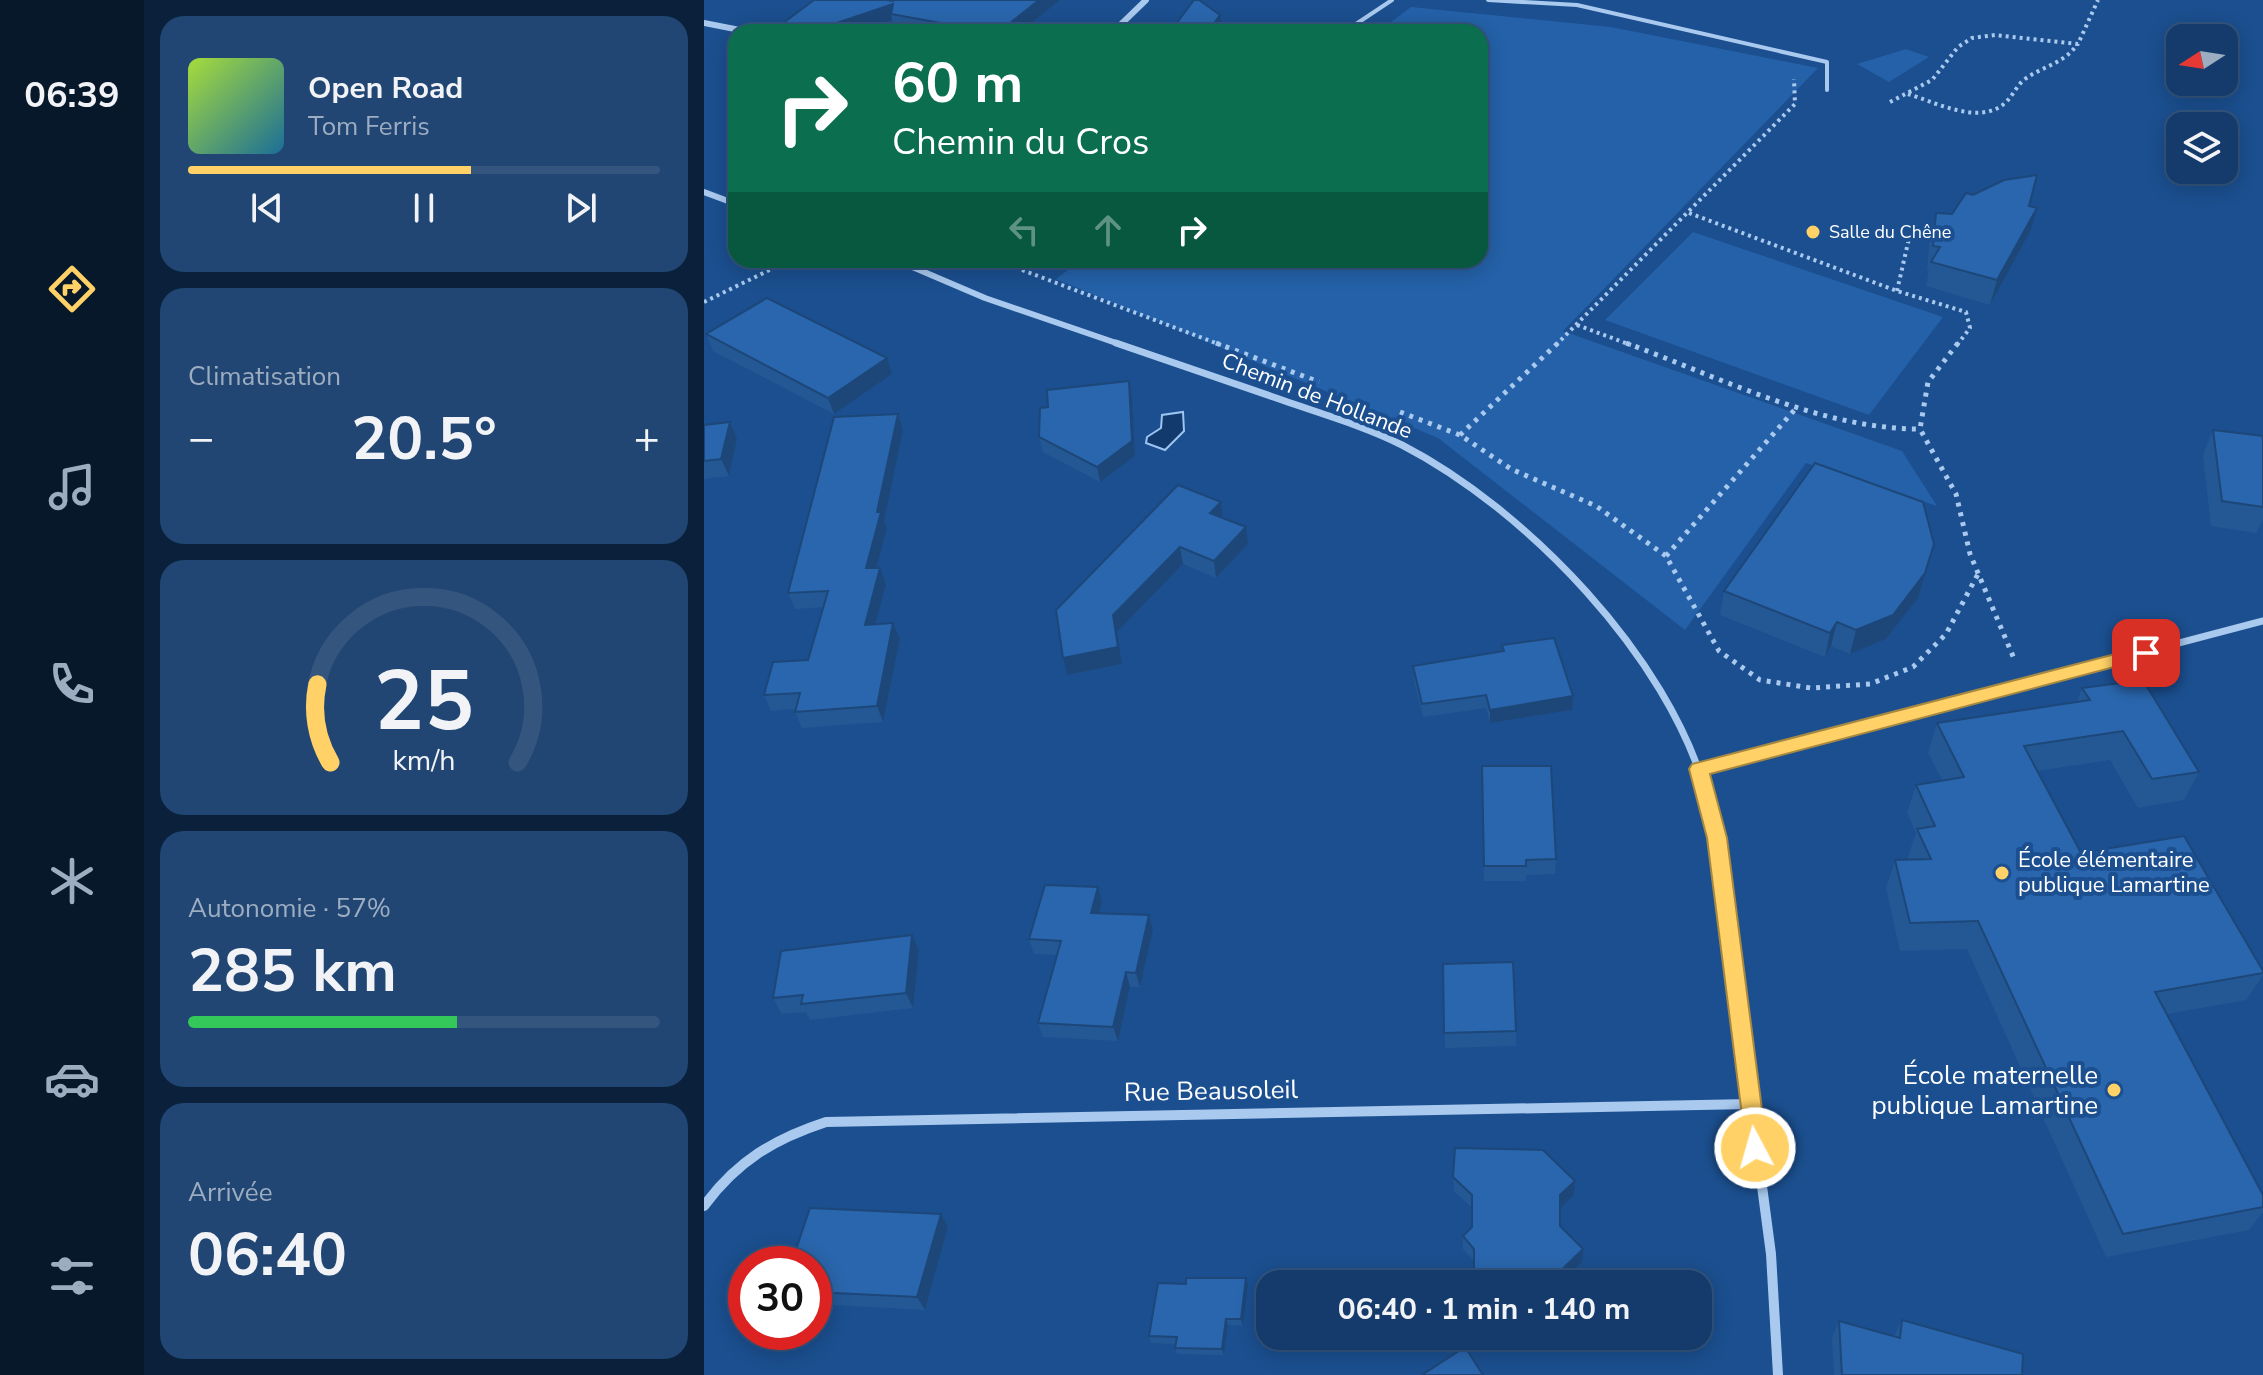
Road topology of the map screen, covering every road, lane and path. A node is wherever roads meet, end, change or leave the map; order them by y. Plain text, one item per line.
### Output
1 (1146, 0) edge
2 (1392, 0) edge
3 (1488, 0) edge
4 (2098, 0) edge
5 (704, 23) edge
6 (1121, 24) edge
7 (1356, 24) edge
8 (728, 28) edge
9 (2078, 44) junction
10 (1793, 55) junction
11 (1827, 90) dead end
12 (1906, 94) junction
13 (1890, 102) dead end
14 (704, 192) edge
15 (728, 201) edge
16 (1689, 213) junction
17 (1912, 225) dead end
18 (774, 268) edge
19 (918, 268) edge
20 (1022, 270) dead end
21 (1897, 291) junction
22 (704, 302) edge
23 (1577, 325) junction
24 (1329, 385) dead end
25 (1797, 406) junction
26 (1387, 407) dead end
27 (1920, 429) junction
28 (1460, 435) junction
29 (1666, 556) junction
30 (1978, 574) junction
31 (2263, 621) edge
32 (2029, 685) junction
33 (1699, 769) junction
34 (1750, 1104) junction
35 (704, 1206) edge
36 (1778, 1375) edge

1 - 6 street
2 - 7 lane
3 - 10 lane
4 - 9 path
5 - 8 street
9 - 12 path
9 - 12 path
10 - 11 lane
10 - 16 path
12 - 13 path
14 - 15 street
16 - 21 path
16 - 23 path
17 - 21 path
18 - 22 path
19 - 33 street, Chemin de Hollande
20 - 24 path
21 - 27 path
23 - 25 path
23 - 28 path
25 - 27 path
25 - 29 path
26 - 28 path
27 - 30 path
28 - 29 path
29 - 30 path
30 - 32 path
31 - 32 street
32 - 33 street
33 - 34 street, Chemin de Hollande
34 - 35 street, Rue Beausoleil
34 - 36 street, Chemin de Hollande

